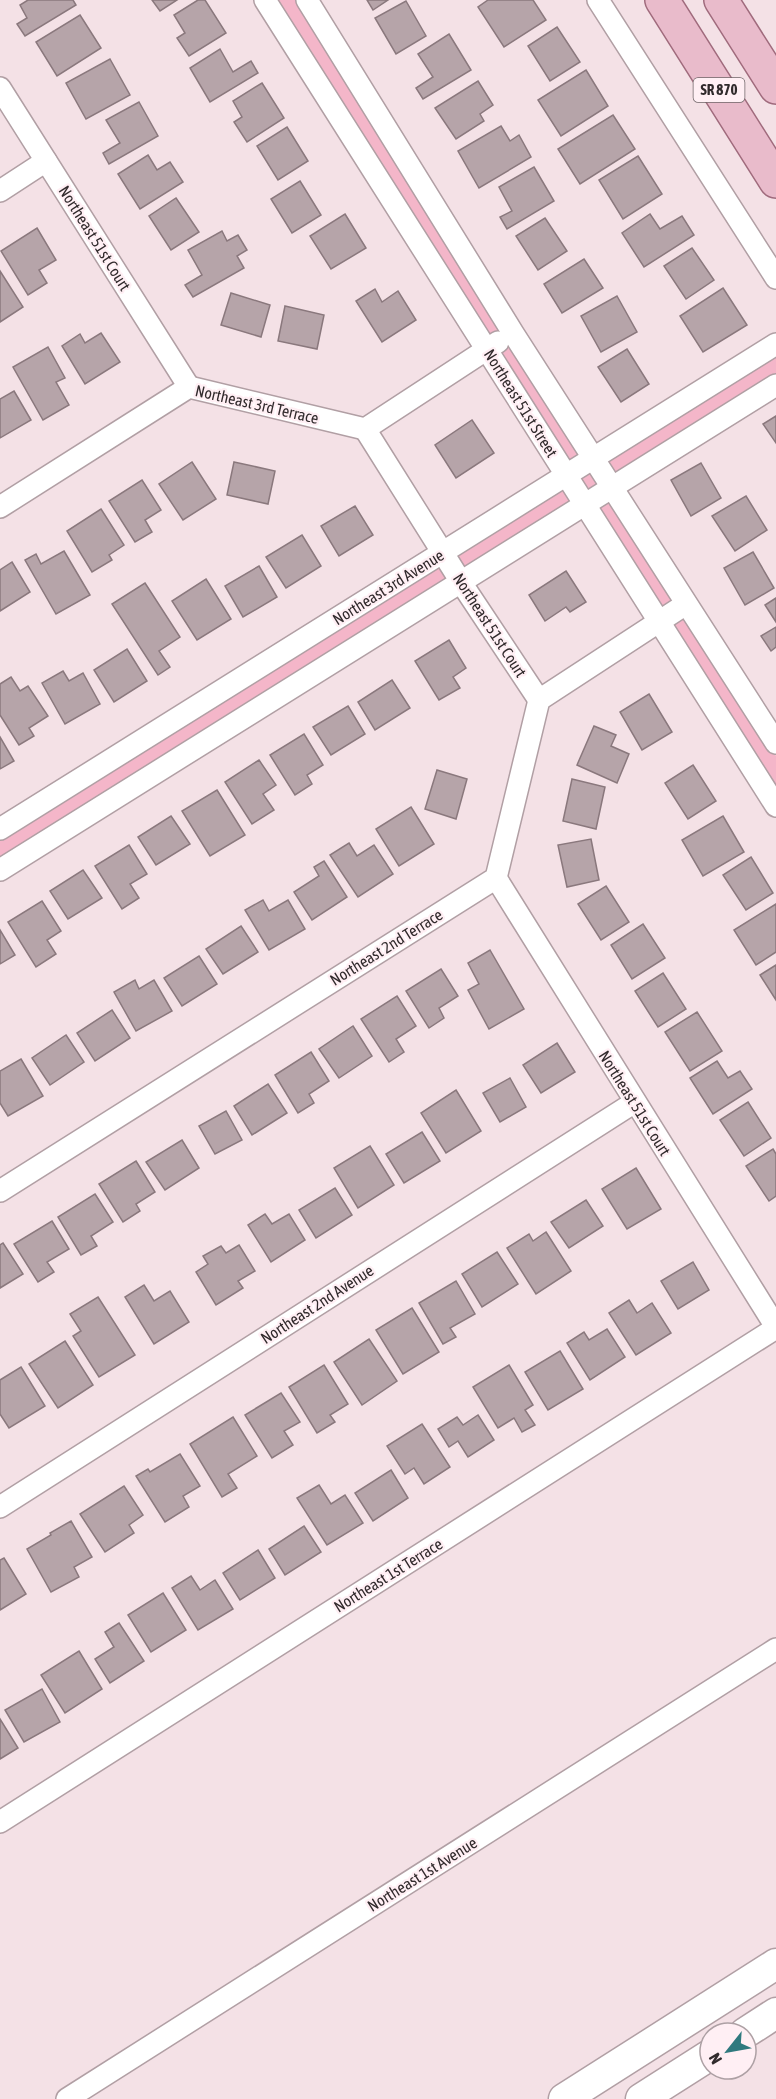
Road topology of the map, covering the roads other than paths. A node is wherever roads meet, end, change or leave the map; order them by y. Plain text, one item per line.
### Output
1 (265, 0) edge
2 (307, 0) edge
3 (598, 0) edge
4 (662, 0) edge
5 (721, 0) edge
6 (776, 87) edge
7 (0, 88) edge
8 (719, 91) junction
9 (776, 139) edge
10 (46, 161) junction
11 (776, 181) edge
12 (0, 190) edge
13 (776, 278) edge
14 (513, 333) junction
15 (776, 344) edge
16 (487, 350) junction
17 (776, 385) edge
18 (189, 387) junction
19 (365, 429) junction
20 (593, 459) junction
21 (567, 475) junction
22 (612, 488) junction
23 (585, 504) junction
24 (0, 507) edge
25 (443, 553) junction
26 (461, 582) junction
27 (686, 604) junction
28 (659, 621) junction
29 (539, 700) junction
30 (776, 743) edge
31 (776, 806) edge
32 (0, 829) edge
33 (0, 870) edge
34 (496, 878) junction
35 (634, 1102) junction
36 (0, 1191) edge
37 (776, 1328) edge
38 (0, 1507) edge
39 (776, 1649) edge
40 (0, 1822) edge
41 (776, 1964) edge
42 (776, 2013) edge
43 (758, 2025) edge
44 (698, 2063) edge
45 (67, 2099) edge
46 (564, 2099) edge
47 (640, 2099) edge

1 - 16 street, Northeast 51st Street
2 - 14 street, Northeast 51st Street
3 - 13 street
4 - 8 main road, SR 870
5 - 6 main road, SR 870
7 - 10 street, Northeast 51st Court
8 - 9 main road
8 - 11 main road, SR 870
10 - 12 street
10 - 18 street, Northeast 51st Court
14 - 16 street
14 - 20 street, Northeast 51st Street
15 - 20 street, Northeast 3rd Avenue
16 - 19 street
16 - 21 street, Northeast 51st Street
17 - 22 street, Northeast 3rd Avenue
18 - 19 street, Northeast 3rd Terrace
18 - 24 street, Northeast 3rd Terrace
19 - 25 street, Northeast 51st Court
20 - 21 street, Northeast 3rd Avenue
20 - 22 street, Northeast 51st Street
21 - 23 street, Northeast 51st Street
21 - 25 street, Northeast 3rd Avenue
22 - 23 street, Northeast 3rd Avenue
22 - 27 street, Northeast 51st Street
23 - 26 street, Northeast 3rd Avenue
23 - 28 street, Northeast 51st Street
25 - 26 street, Northeast 51st Court
25 - 32 street, Northeast 3rd Avenue
26 - 29 street, Northeast 51st Court
26 - 33 street, Northeast 3rd Avenue
27 - 28 street
27 - 30 street, Northeast 51st Street
28 - 29 street
28 - 31 street, Northeast 51st Street
29 - 34 street
34 - 35 street, Northeast 51st Court
34 - 36 street, Northeast 2nd Terrace
35 - 37 street, Northeast 51st Court
35 - 38 street, Northeast 2nd Avenue
37 - 40 street, Northeast 1st Terrace
39 - 45 street, Northeast 1st Avenue
41 - 46 main road
42 - 43 main road
44 - 47 main road

